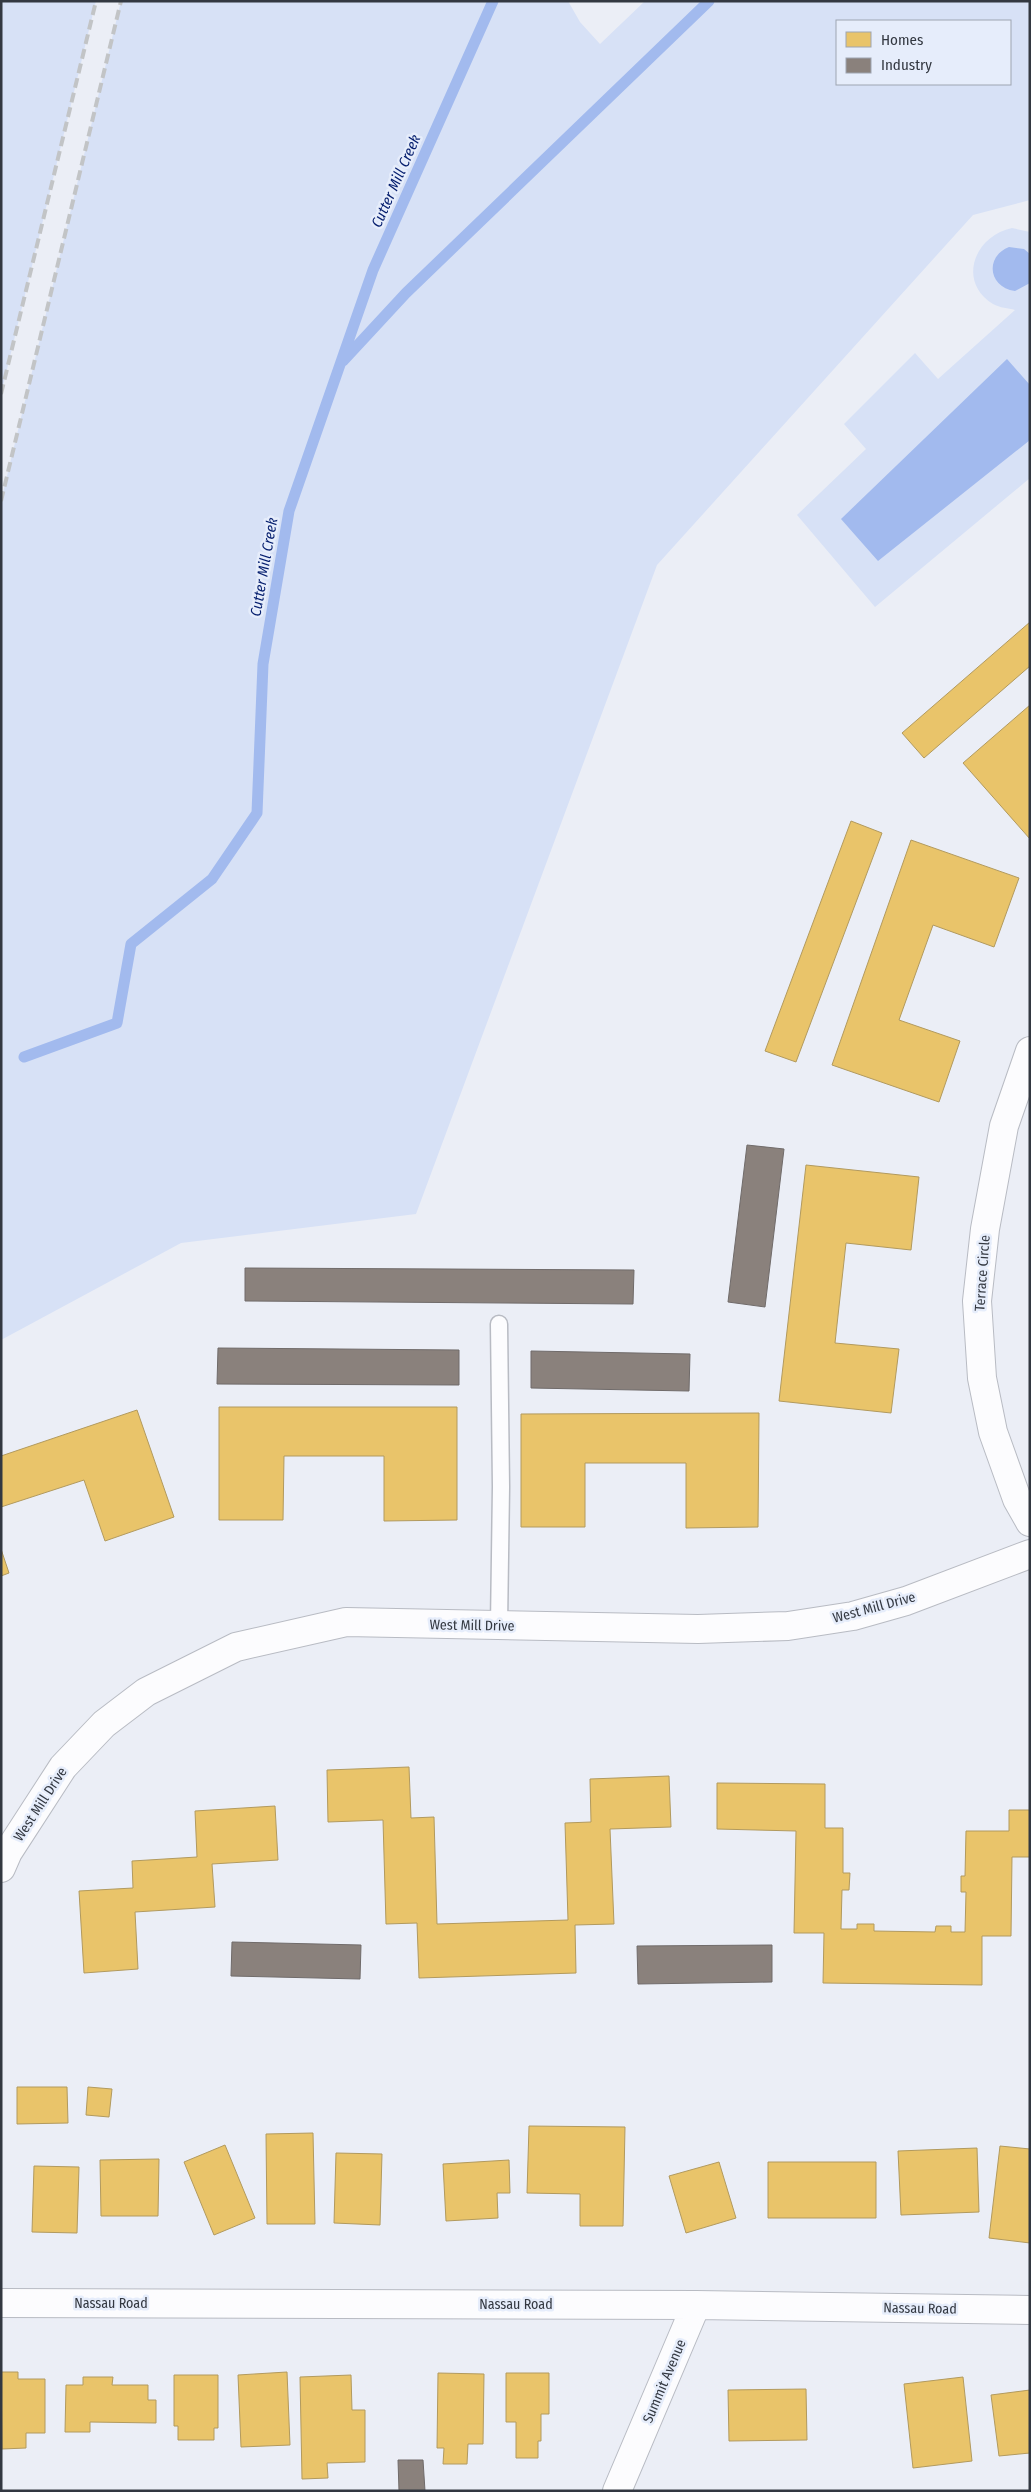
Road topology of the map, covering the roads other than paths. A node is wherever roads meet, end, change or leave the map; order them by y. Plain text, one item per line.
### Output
1 (1030, 1051) edge
2 (499, 1324) dead end
3 (1030, 1522) edge
4 (1030, 1554) edge
5 (499, 1625) junction
6 (1, 1868) edge
7 (1, 2303) edge
8 (696, 2305) junction
9 (1030, 2310) edge
10 (617, 2491) edge

1 - 3 street, Terrace Circle
2 - 5 lane
4 - 5 street, West Mill Drive
5 - 6 street, West Mill Drive
7 - 8 street, Nassau Road
8 - 9 street, Nassau Road
8 - 10 street, Summit Avenue

